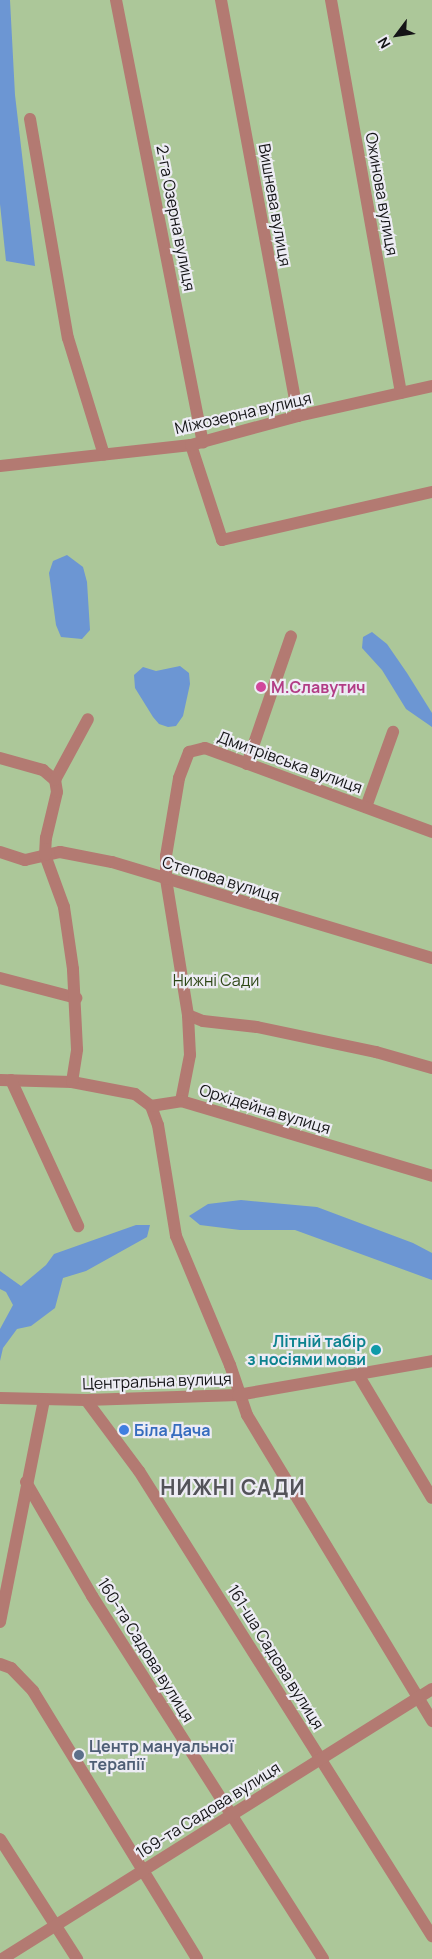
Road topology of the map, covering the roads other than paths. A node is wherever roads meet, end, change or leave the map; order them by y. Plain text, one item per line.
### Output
1 (116, 0) edge
2 (221, 0) edge
3 (331, 0) edge
4 (30, 119) dead end
5 (432, 386) edge
6 (401, 393) junction
7 (298, 416) junction
8 (197, 444) junction
9 (104, 455) junction
10 (0, 466) edge
11 (432, 492) edge
12 (291, 636) dead end
13 (88, 719) dead end
14 (393, 732) dead end
15 (0, 758) edge
16 (247, 764) junction
17 (56, 780) junction
18 (366, 807) junction
19 (432, 832) edge
20 (0, 852) edge
21 (45, 856) junction
22 (166, 879) junction
23 (432, 958) edge
24 (0, 978) edge
25 (76, 998) junction
26 (188, 1015) junction
27 (432, 1068) edge
28 (6, 1080) edge
29 (72, 1082) junction
30 (181, 1101) junction
31 (152, 1106) junction
32 (432, 1176) edge
33 (78, 1226) dead end
34 (432, 1361) edge
35 (359, 1376) junction
36 (238, 1395) junction
37 (1, 1398) edge
38 (44, 1400) junction
39 (86, 1400) junction
40 (26, 1482) junction
41 (432, 1498) edge
42 (0, 1622) edge
43 (0, 1664) edge
44 (432, 1689) edge
45 (417, 1698) junction
46 (432, 1721) edge
47 (321, 1758) junction
48 (231, 1816) junction
49 (0, 1839) edge
50 (142, 1871) junction
51 (56, 1926) junction
52 (432, 1936) edge
53 (2, 1959) edge
54 (77, 1959) edge
55 (197, 1959) edge
56 (323, 1959) edge

1 - 8 street, 2-га Озерна вулиця
2 - 7 street, Вишнева вулиця
3 - 6 street, Ожинова вулиця
4 - 9 street
5 - 6 street, Міжозерна вулиця
6 - 7 street, Міжозерна вулиця
7 - 8 street, Міжозерна вулиця
8 - 9 street, Міжозерна вулиця
8 - 11 street, 2-га Озерна вулиця
9 - 10 street, Міжозерна вулиця
12 - 16 street
13 - 17 street
14 - 18 street
15 - 17 street
16 - 18 street, Дмитрівська вулиця
16 - 22 street, Дмитрівська вулиця
17 - 21 street
18 - 19 street, Дмитрівська вулиця
20 - 21 street, Степова вулиця
21 - 22 street, Степова вулиця
21 - 25 street
22 - 23 street, Степова вулиця
22 - 26 street, Дмитрівська вулиця
24 - 25 street
25 - 29 street
26 - 27 street
26 - 30 street, Дмитрівська вулиця
28 - 29 street
28 - 33 street
29 - 31 street
30 - 31 street, Орхідейна вулиця
30 - 32 street, Орхідейна вулиця
31 - 36 street
34 - 35 street, Центральна вулиця
35 - 36 street, Центральна вулиця
35 - 41 street
36 - 39 street, Центральна вулиця
36 - 45 street
37 - 38 street, Центральна вулиця
38 - 39 street, Центральна вулиця
38 - 40 street
39 - 47 street, 161-ша Садова вулиця
40 - 42 street
40 - 48 street, 160-та Садова вулиця
43 - 50 street
44 - 45 street, 169-та Садова вулиця
45 - 46 street
45 - 47 street, 169-та Садова вулиця
47 - 48 street, 169-та Садова вулиця
47 - 52 street, 161-ша Садова вулиця
48 - 50 street, 169-та Садова вулиця
48 - 56 street, 160-та Садова вулиця
49 - 51 street
50 - 51 street, 169-та Садова вулиця
50 - 55 street
51 - 53 street, 169-та Садова вулиця
51 - 54 street

